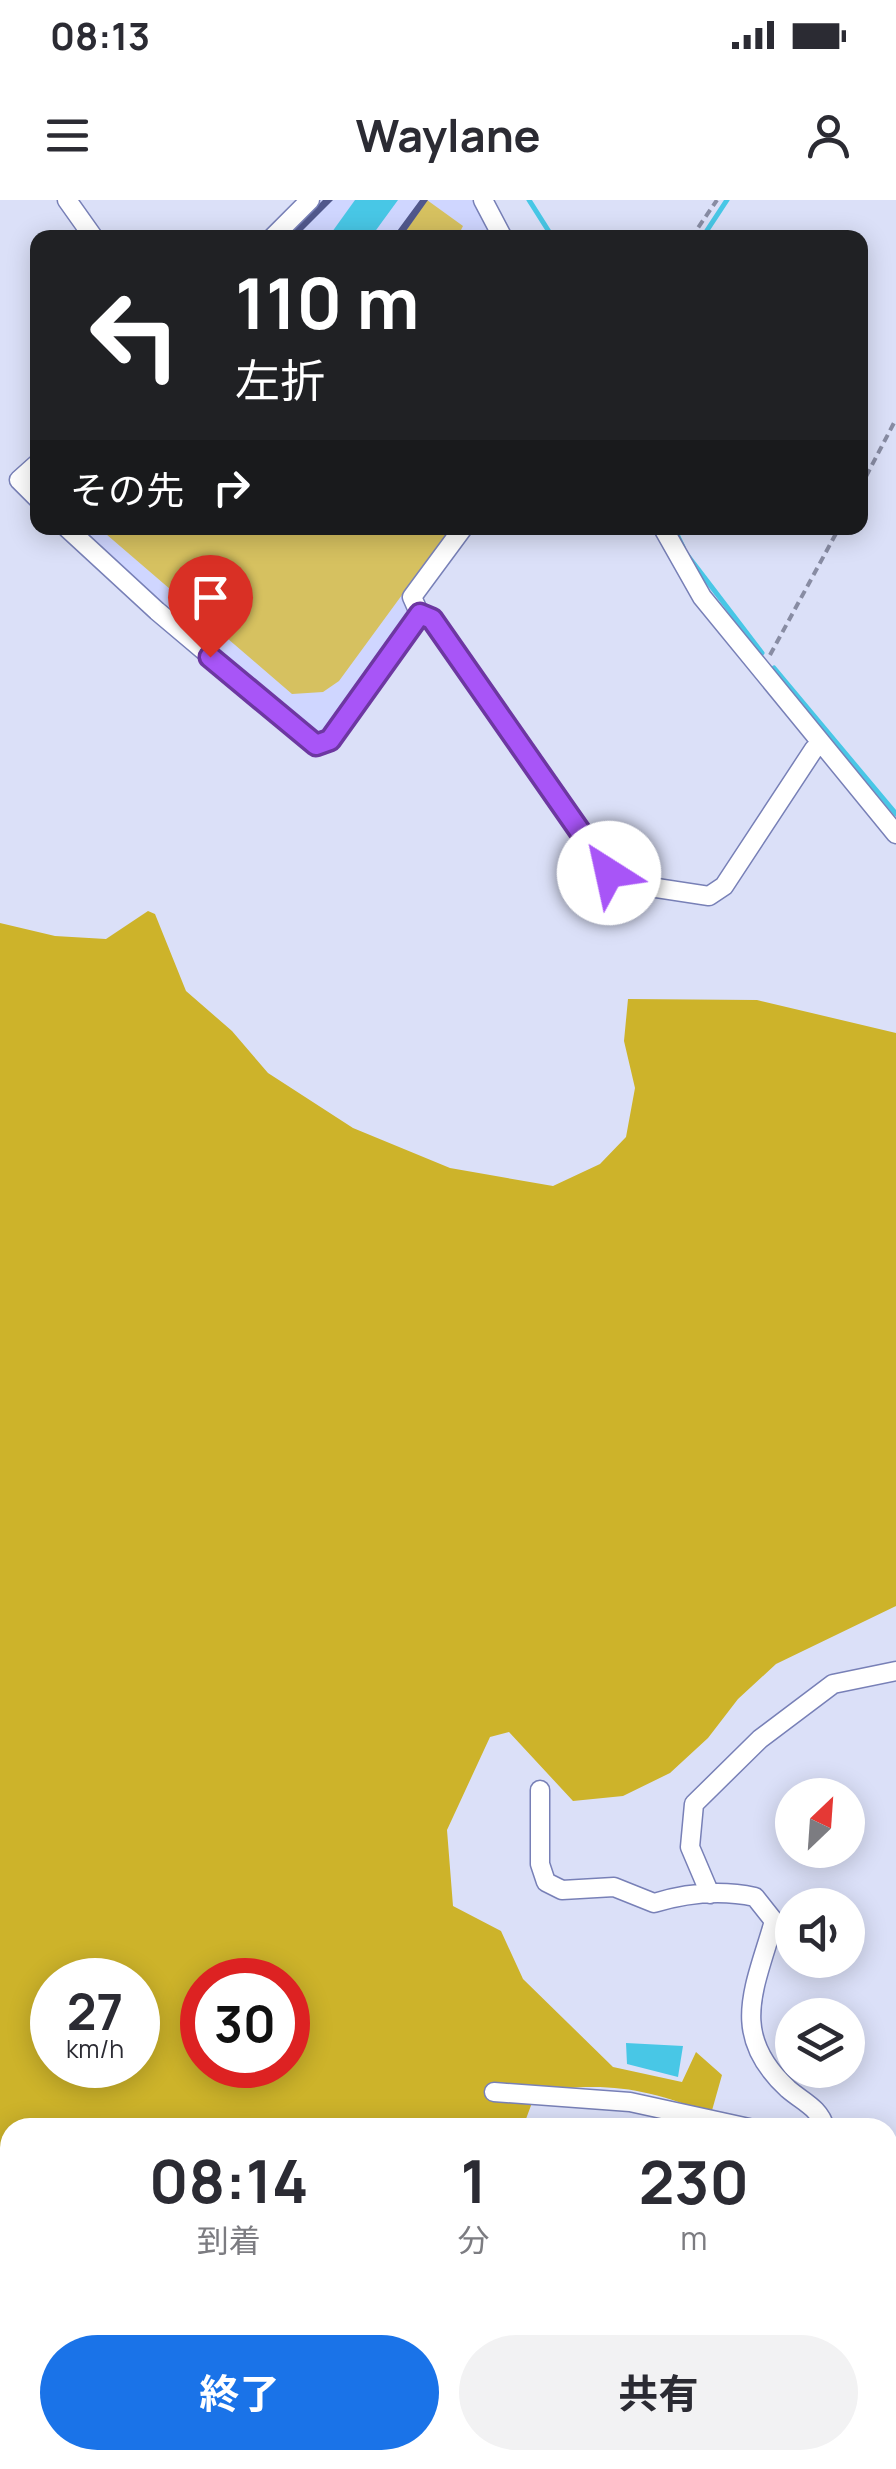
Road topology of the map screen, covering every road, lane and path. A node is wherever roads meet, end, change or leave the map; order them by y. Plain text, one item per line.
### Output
1 (67, 200) edge
2 (310, 200) edge
3 (483, 200) edge
4 (718, 200) edge
5 (88, 230) edge
6 (280, 230) edge
7 (499, 230) edge
8 (697, 230) edge
9 (896, 419) edge
10 (30, 470) edge
11 (868, 473) edge
12 (30, 491) edge
13 (75, 535) edge
14 (458, 535) edge
15 (667, 535) edge
16 (835, 535) edge
17 (420, 614) junction
18 (761, 673) junction
19 (821, 744) junction
20 (896, 834) edge
21 (896, 1671) edge
22 (540, 1790) dead end
23 (710, 1894) junction
24 (494, 2092) dead end
25 (703, 2118) edge
26 (823, 2118) edge

1 - 5 street
2 - 6 street
3 - 7 street
4 - 8 path
9 - 11 path
10 - 12 street
13 - 17 street
14 - 17 street
15 - 18 street
16 - 18 path
17 - 19 street
18 - 19 street
19 - 20 street
21 - 23 street
22 - 23 street
23 - 26 street
24 - 25 street

